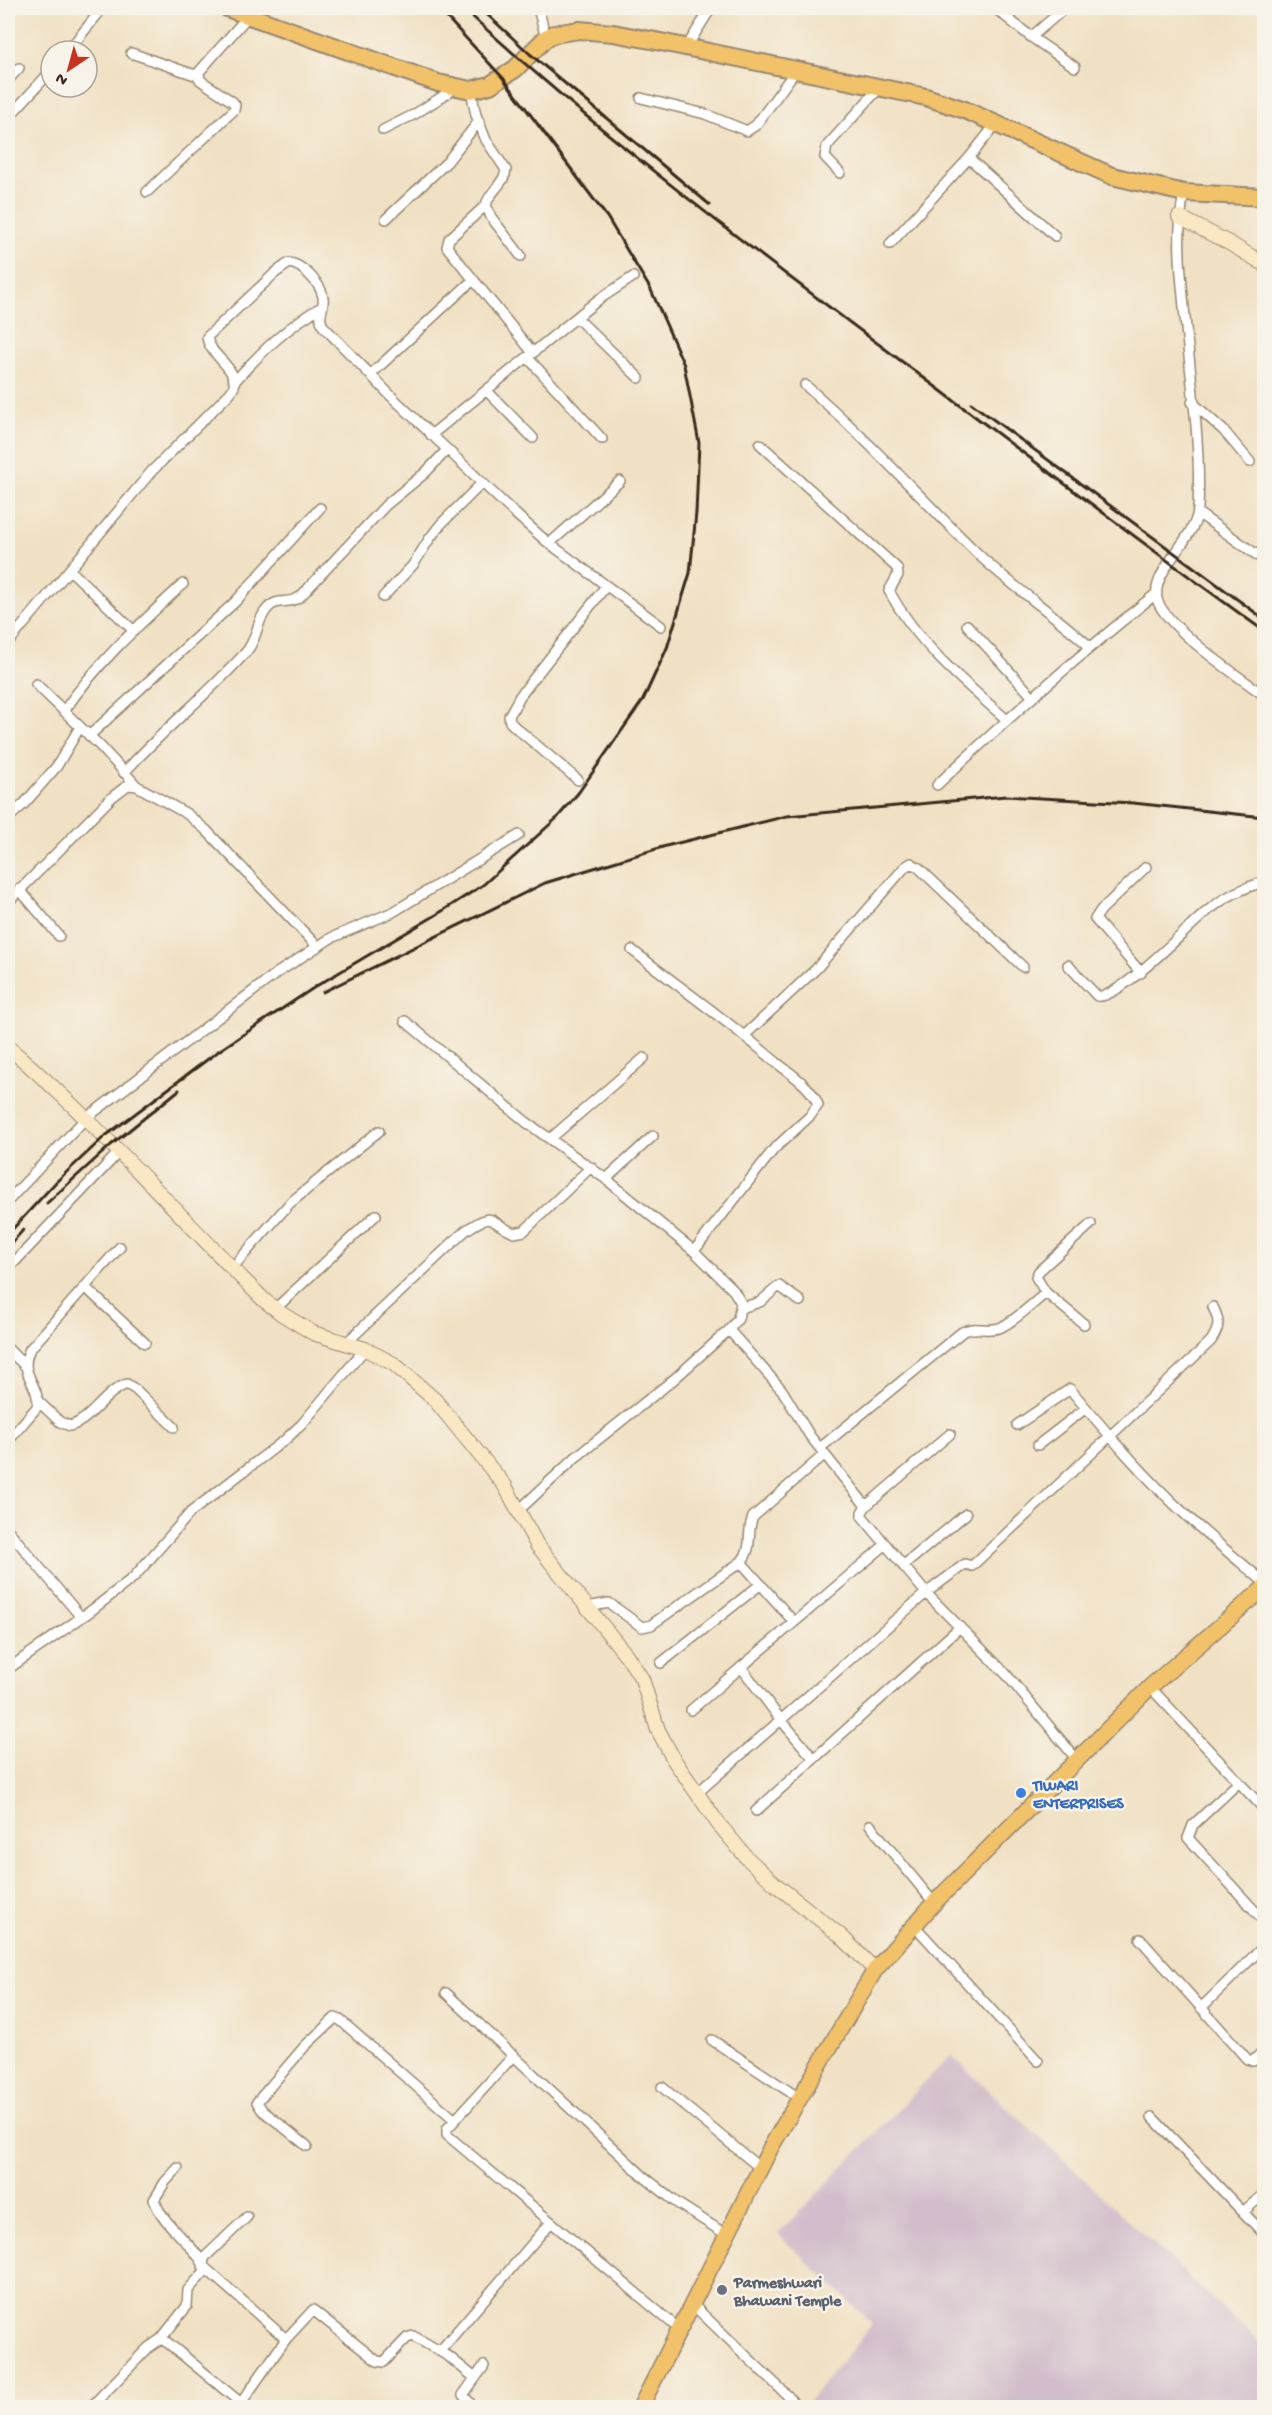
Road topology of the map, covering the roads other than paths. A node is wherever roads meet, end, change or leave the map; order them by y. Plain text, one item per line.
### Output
1 (100, 8) edge
2 (227, 8) edge
3 (538, 8) edge
4 (711, 8) edge
5 (995, 8) edge
6 (1065, 8) edge
7 (249, 15) junction
8 (1031, 37) junction
9 (546, 38) junction
10 (78, 39) edge
11 (687, 48) junction
12 (131, 53) dead end
13 (1075, 67) dead end
14 (19, 68) dead end
15 (796, 70) junction
16 (198, 76) junction
17 (8, 80) edge
18 (39, 84) edge
19 (881, 86) junction
20 (464, 88) junction
21 (640, 98) dead end
22 (8, 118) edge
23 (479, 122) junction
24 (996, 124) junction
25 (383, 130) dead end
26 (969, 158) junction
27 (840, 172) dead end
28 (147, 192) dead end
29 (1184, 193) junction
30 (1264, 197) edge
31 (486, 205) junction
32 (1179, 218) junction
33 (386, 219) dead end
34 (1056, 236) dead end
35 (890, 244) dead end
36 (521, 256) dead end
37 (1264, 264) edge
38 (633, 277) dead end
39 (473, 280) junction
40 (323, 306) junction
41 (577, 318) junction
42 (530, 356) junction
43 (370, 375) junction
44 (639, 378) dead end
45 (235, 381) junction
46 (805, 386) dead end
47 (487, 391) junction
48 (1192, 402) junction
49 (431, 435) junction
50 (533, 438) dead end
51 (602, 440) dead end
52 (760, 444) dead end
53 (447, 450) junction
54 (1250, 462) dead end
55 (620, 481) dead end
56 (482, 483) junction
57 (320, 507) dead end
58 (1198, 513) junction
59 (550, 543) junction
60 (1264, 560) edge
61 (70, 570) junction
62 (183, 584) dead end
63 (606, 586) junction
64 (1156, 593) junction
65 (383, 597) dead end
66 (967, 624) dead end
67 (661, 626) dead end
68 (134, 631) junction
69 (8, 643) edge
70 (1089, 646) junction
71 (36, 684) dead end
72 (1264, 695) edge
73 (1032, 696) junction
74 (64, 711) junction
75 (1006, 719) junction
76 (80, 727) junction
77 (89, 736) junction
78 (124, 773) junction
79 (578, 780) dead end
80 (937, 785) dead end
81 (137, 786) junction
82 (8, 818) edge
83 (519, 835) dead end
84 (1146, 867) dead end
85 (1264, 882) edge
86 (19, 889) junction
87 (8, 902) edge
88 (58, 936) dead end
89 (317, 946) junction
90 (632, 951) dead end
91 (1068, 965) dead end
92 (1023, 967) dead end
93 (1141, 973) junction
94 (405, 1021) dead end
95 (745, 1035) junction
96 (8, 1047) edge
97 (644, 1058) dead end
98 (89, 1123) junction
99 (379, 1131) dead end
100 (653, 1136) dead end
101 (551, 1138) junction
102 (119, 1152) junction
103 (591, 1167) junction
104 (606, 1179) junction
105 (8, 1201) edge
106 (376, 1215) dead end
107 (1092, 1224) dead end
108 (120, 1247) dead end
109 (694, 1251) junction
110 (232, 1268) junction
111 (8, 1269) edge
112 (85, 1287) junction
113 (1046, 1293) junction
114 (800, 1301) dead end
115 (1213, 1307) dead end
116 (741, 1308) junction
117 (275, 1309) junction
118 (1084, 1324) dead end
119 (729, 1330) junction
120 (145, 1343) dead end
121 (345, 1344) junction
122 (8, 1349) edge
123 (365, 1349) junction
124 (25, 1366) junction
125 (38, 1401) junction
126 (1086, 1408) junction
127 (1017, 1425) dead end
128 (174, 1427) dead end
129 (950, 1434) dead end
130 (1110, 1436) junction
131 (8, 1440) edge
132 (1038, 1445) dead end
133 (823, 1451) junction
134 (866, 1506) junction
135 (518, 1511) junction
136 (966, 1514) dead end
137 (8, 1530) edge
138 (885, 1545) junction
139 (741, 1562) junction
140 (903, 1566) junction
141 (1264, 1582) edge
142 (761, 1584) junction
143 (1264, 1588) edge
144 (926, 1593) junction
145 (587, 1607) junction
146 (81, 1617) junction
147 (794, 1622) junction
148 (960, 1627) junction
149 (661, 1662) dead end
150 (741, 1666) junction
151 (8, 1669) edge
152 (1150, 1687) junction
153 (691, 1710) dead end
154 (781, 1720) junction
155 (814, 1759) junction
156 (1078, 1761) junction
157 (1239, 1782) junction
158 (696, 1794) junction
159 (1264, 1809) edge
160 (756, 1811) dead end
161 (870, 1825) dead end
162 (934, 1903) junction
163 (1264, 1921) edge
164 (914, 1924) junction
165 (1140, 1939) dead end
166 (1264, 1946) edge
167 (875, 1970) junction
168 (446, 1993) dead end
169 (1201, 2008) junction
170 (712, 2040) dead end
171 (1264, 2050) edge
172 (514, 2055) junction
173 (1038, 2061) dead end
174 (662, 2087) dead end
175 (799, 2098) junction
176 (1152, 2117) dead end
177 (455, 2120) junction
178 (307, 2146) dead end
179 (178, 2168) dead end
180 (760, 2168) junction
181 (1264, 2194) edge
182 (1244, 2211) junction
183 (247, 2217) dead end
184 (551, 2222) junction
185 (1264, 2234) edge
186 (727, 2235) junction
187 (204, 2266) junction
188 (692, 2304) junction
189 (679, 2329) junction
190 (161, 2339) junction
191 (286, 2339) junction
192 (440, 2351) junction
193 (484, 2366) dead end
194 (475, 2378) junction
195 (244, 2405) edge
196 (90, 2408) edge
197 (470, 2408) edge
198 (640, 2408) edge
199 (796, 2408) edge

1 - 10 street
2 - 7 highway
3 - 9 street
4 - 11 street
5 - 8 street
6 - 8 street
7 - 16 street
7 - 20 highway
8 - 13 street
9 - 11 highway
9 - 20 highway
11 - 15 highway
12 - 16 street
14 - 17 street
15 - 19 highway
15 - 21 street
16 - 28 street
18 - 22 street
19 - 24 highway
19 - 27 street
20 - 23 street
20 - 25 street
23 - 31 street
23 - 33 street
24 - 26 street
24 - 29 highway
26 - 34 street
26 - 35 street
29 - 30 highway
29 - 32 street
31 - 36 street
31 - 39 street
32 - 37 street
32 - 48 street
38 - 41 street
39 - 42 street
39 - 43 street
40 - 43 street
40 - 45 street
40 - 45 street
41 - 42 street
41 - 44 street
42 - 47 street
42 - 51 street
43 - 49 street
45 - 61 street
46 - 70 street
47 - 49 street
47 - 50 street
48 - 54 street
48 - 58 street
49 - 53 street
52 - 75 street
53 - 56 street
53 - 78 street
55 - 59 street
56 - 59 street
56 - 65 street
57 - 77 street
58 - 60 street
58 - 64 street
59 - 63 street
61 - 68 street
61 - 69 street
62 - 68 street
63 - 67 street
63 - 79 street
64 - 70 street
64 - 72 street
66 - 73 street
68 - 74 street
70 - 73 street
71 - 74 street
73 - 75 street
74 - 76 street
75 - 80 street
76 - 77 street
76 - 82 street
77 - 78 street
78 - 81 street
81 - 86 street
81 - 89 street
83 - 89 street
84 - 93 street
85 - 93 street
86 - 87 street
86 - 88 street
89 - 98 street
90 - 95 street
91 - 93 street
92 - 95 street
94 - 101 street
95 - 109 street
96 - 98 street
97 - 101 street
98 - 102 street
98 - 105 street
99 - 110 street
100 - 104 street
101 - 103 street
102 - 110 street
102 - 111 street
103 - 104 street
103 - 121 street
104 - 109 street
106 - 117 street
107 - 113 street
108 - 112 street
109 - 116 street
110 - 117 street
112 - 120 street
112 - 124 street
113 - 118 street
113 - 133 street
114 - 116 street
115 - 130 street
116 - 119 street
117 - 121 street
119 - 133 street
119 - 135 street
121 - 123 street
122 - 124 street
123 - 135 street
123 - 146 street
124 - 125 street
125 - 128 street
125 - 131 street
126 - 127 street
126 - 130 street
126 - 132 street
129 - 134 street
130 - 141 street
130 - 144 street
133 - 134 street
133 - 139 street
134 - 138 street
135 - 145 street
136 - 140 street
137 - 146 street
138 - 140 street
138 - 147 street
139 - 142 street
139 - 145 street
140 - 144 street
142 - 147 street
142 - 149 street
143 - 152 main road
144 - 148 street
144 - 154 street
145 - 158 street
146 - 151 street
147 - 150 street
148 - 155 street
148 - 156 street
150 - 153 street
150 - 154 street
152 - 156 main road
152 - 157 street
154 - 155 street
154 - 158 street
155 - 160 street
156 - 162 main road
157 - 159 street
157 - 163 street
158 - 167 street
161 - 162 street
162 - 164 main road
164 - 167 main road
164 - 173 street
165 - 169 street
166 - 169 street
167 - 175 main road
168 - 172 street
169 - 171 street
170 - 175 street
172 - 177 street
172 - 186 street
174 - 180 street
175 - 180 main road
176 - 182 street
177 - 178 street
177 - 184 street
179 - 187 street
180 - 186 main road
181 - 182 street
182 - 185 street
183 - 187 street
184 - 189 street
184 - 192 street
186 - 188 main road
187 - 190 street
187 - 191 street
188 - 189 main road
188 - 199 street
189 - 198 main road
190 - 195 street
190 - 196 street
191 - 192 street
191 - 195 street
192 - 194 street
193 - 194 street
194 - 197 street

